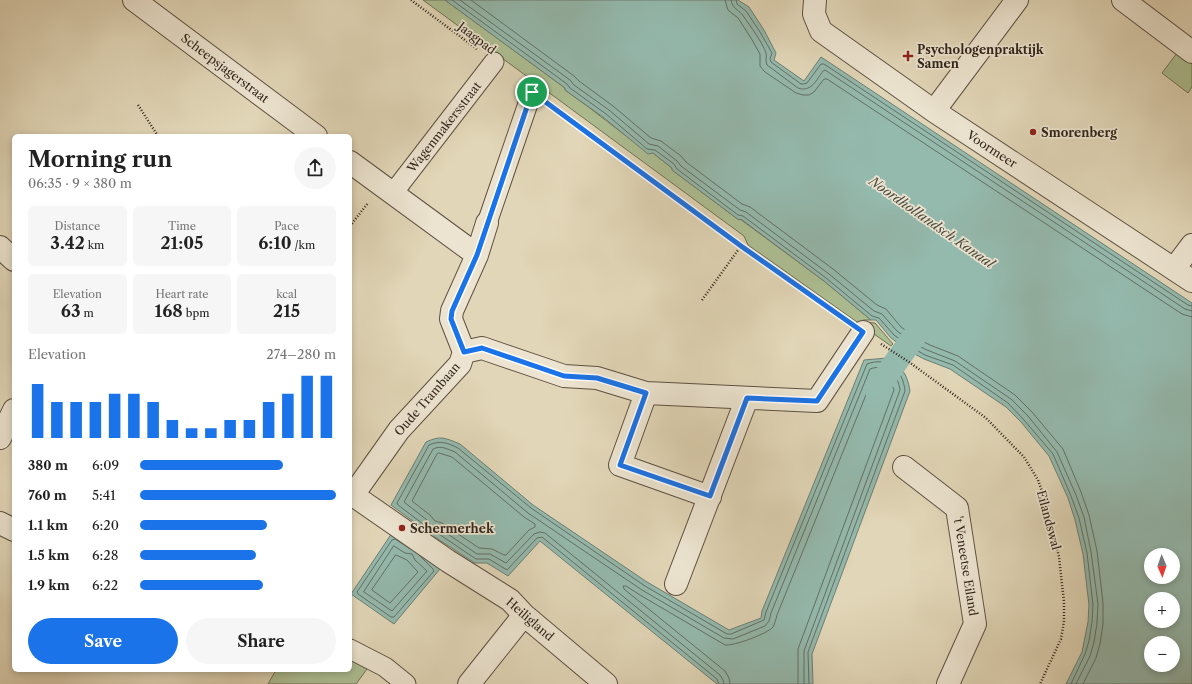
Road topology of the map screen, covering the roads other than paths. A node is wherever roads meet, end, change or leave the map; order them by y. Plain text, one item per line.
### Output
1 (134, 0) edge
2 (815, 0) edge
3 (1017, 0) edge
4 (1123, 0) edge
5 (1192, 52) edge
6 (494, 62) road end
7 (532, 92) road end
8 (934, 111) junction
9 (313, 134) edge
10 (352, 163) edge
11 (387, 189) junction
12 (488, 223) joint
13 (1192, 245) edge
14 (0, 247) edge
15 (477, 255) junction
16 (12, 258) edge
17 (1174, 269) junction
18 (1192, 281) edge
19 (863, 332) road end
20 (464, 352) junction
21 (646, 393) junction
22 (747, 398) junction
23 (12, 414) edge
24 (0, 438) edge
25 (904, 467) dead end
26 (352, 493) edge
27 (352, 495) edge
28 (710, 496) junction
29 (0, 523) edge
30 (12, 529) edge
31 (676, 584) dead end
32 (524, 615) junction
33 (352, 650) edge
34 (406, 684) edge
35 (469, 684) edge
36 (606, 684) edge
37 (948, 684) edge

1 - 9 street, Scheepsjagerstraat
2 - 8 street, Voormeer
3 - 8 street
4 - 5 street
6 - 11 street, Wagenmakersstraat
7 - 12 street, Oude Trambaan
8 - 17 street, Voormeer
10 - 11 street
11 - 15 street
12 - 15 street, Oude Trambaan
13 - 17 street
14 - 16 street
15 - 20 street, Oude Trambaan
17 - 18 street, Voormeer
19 - 22 street
20 - 21 street
20 - 26 street, Oude Trambaan
21 - 22 street
21 - 28 street
22 - 28 street
23 - 24 street
25 - 37 street, 't Veneetse Eiland
27 - 32 street, Heiligland
28 - 31 street
29 - 30 street
32 - 35 street
32 - 36 street, Heiligland
33 - 34 street

